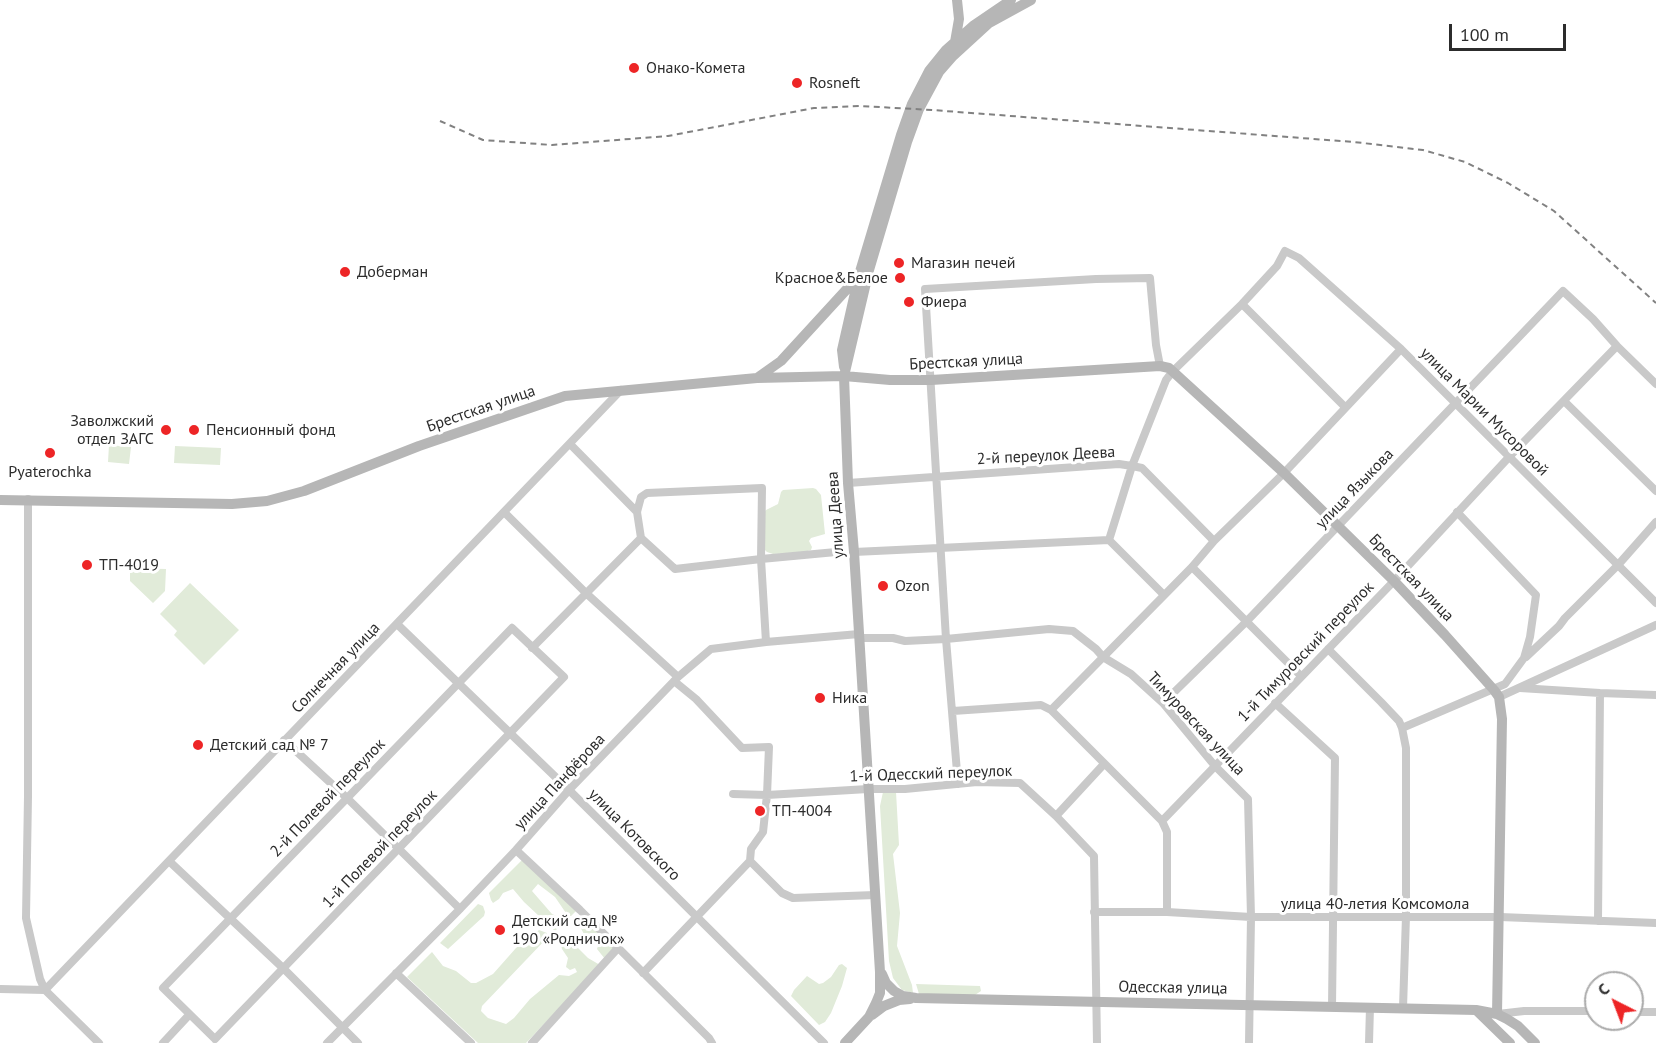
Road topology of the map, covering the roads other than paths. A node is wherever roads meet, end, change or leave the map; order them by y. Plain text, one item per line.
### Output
1 (957, 0) edge
2 (1011, 0) edge
3 (1030, 0) edge
4 (989, 15) junction
5 (959, 19) junction
6 (955, 42) junction
7 (859, 275) junction
8 (1242, 304) junction
9 (1617, 346) junction
10 (1401, 349) junction
11 (1160, 366) junction
12 (1173, 371) junction
13 (844, 376) junction
14 (757, 378) junction
15 (931, 380) junction
16 (1656, 384) edge
17 (621, 390) junction
18 (1564, 401) junction
19 (1456, 402) junction
20 (1345, 407) junction
21 (570, 444) junction
22 (1510, 456) junction
23 (1132, 466) junction
24 (1284, 473) junction
25 (937, 476) junction
26 (848, 483) junction
27 (1656, 491) edge
28 (28, 499) junction
29 (0, 500) edge
30 (504, 512) junction
31 (636, 512) junction
32 (1457, 512) junction
33 (1656, 522) edge
34 (1338, 526) junction
35 (641, 538) junction
36 (1109, 540) junction
37 (1214, 541) junction
38 (942, 547) junction
39 (836, 552) dead end
40 (855, 552) junction
41 (761, 559) junction
42 (1618, 565) junction
43 (1192, 567) junction
44 (1394, 581) junction
45 (587, 594) junction
46 (1164, 595) junction
47 (1656, 603) edge
48 (1245, 622) junction
49 (397, 624) junction
50 (1656, 625) edge
51 (859, 636) junction
52 (946, 639) junction
53 (766, 642) junction
54 (532, 648) junction
55 (1328, 649) junction
56 (1103, 657) junction
57 (1524, 658) junction
58 (1301, 676) junction
59 (676, 679) junction
60 (459, 684) junction
61 (1519, 688) junction
62 (1600, 693) junction
63 (1496, 694) junction
64 (1656, 695) edge
65 (1163, 703) junction
66 (1275, 704) junction
67 (1051, 710) junction
68 (953, 711) junction
69 (1402, 728) junction
70 (511, 734) junction
71 (284, 740) junction
72 (1104, 764) junction
73 (1215, 766) junction
74 (958, 784) junction
75 (868, 789) junction
76 (569, 790) junction
77 (733, 794) dead end
78 (767, 795) junction
79 (347, 798) junction
80 (1056, 816) junction
81 (1162, 821) junction
82 (399, 849) junction
83 (516, 850) junction
84 (169, 861) junction
85 (750, 861) junction
86 (875, 895) junction
87 (460, 909) junction
88 (1095, 912) junction
89 (1167, 912) junction
90 (1334, 916) junction
91 (1406, 916) junction
92 (696, 917) junction
93 (1251, 917) junction
94 (1500, 917) junction
95 (231, 919) junction
96 (1598, 921) junction
97 (1656, 923) edge
98 (618, 948) junction
99 (284, 969) junction
100 (880, 972) junction
101 (396, 973) junction
102 (643, 973) junction
103 (0, 989) edge
104 (45, 990) junction
105 (916, 998) junction
106 (1095, 1002) junction
107 (1249, 1005) junction
108 (1332, 1007) junction
109 (1370, 1007) junction
110 (1403, 1008) junction
111 (1476, 1010) junction
112 (1584, 1011) edge
113 (1497, 1014) junction
114 (189, 1016) junction
115 (868, 1017) junction
116 (342, 1028) junction
117 (99, 1043) edge
118 (163, 1043) edge
119 (327, 1043) edge
120 (358, 1043) edge
121 (471, 1043) edge
122 (532, 1043) edge
123 (712, 1043) edge
124 (824, 1043) edge
125 (845, 1043) edge
126 (1097, 1043) edge
127 (1248, 1043) edge
128 (1369, 1043) edge
129 (1510, 1043) edge
130 (1535, 1043) edge

1 - 5 main road
2 - 4 main road
3 - 13 main road, улица Деева
4 - 5 main road
4 - 6 main road
5 - 6 main road
6 - 7 main road
7 - 13 main road
7 - 14 main road
8 - 10 street, улица Марии Мусоровой
8 - 12 street
8 - 20 street
9 - 16 street
9 - 18 street, 1-й Тимуровский переулок
9 - 19 street, улица Языкова
10 - 19 street, улица Марии Мусоровой
10 - 20 street
11 - 12 main road, Брестская улица
11 - 15 main road, Брестская улица
11 - 15 street
12 - 23 street
12 - 24 main road, Брестская улица
13 - 14 main road, Брестская улица
13 - 15 main road, Брестская улица
13 - 26 main road, улица Деева
14 - 17 main road, Брестская улица
15 - 25 street
17 - 21 street, Солнечная улица
17 - 28 main road, Брестская улица
18 - 22 street, 1-й Тимуровский переулок
18 - 27 street
19 - 22 street, улица Марии Мусоровой
19 - 34 street, улица Языкова
20 - 24 street
21 - 30 street, Солнечная улица
21 - 31 street
22 - 32 street, 1-й Тимуровский переулок
22 - 42 street, улица Марии Мусоровой
23 - 25 street, 2-й переулок Деева
23 - 36 street
23 - 37 street, 2-й переулок Деева
24 - 34 main road, Брестская улица
24 - 37 street
25 - 26 street, 2-й переулок Деева
25 - 38 street
26 - 40 main road, улица Деева
28 - 29 main road, Брестская улица
28 - 104 street
30 - 45 street
30 - 49 street, Солнечная улица
31 - 35 street
31 - 41 street
32 - 44 street, 1-й Тимуровский переулок
32 - 57 street
33 - 42 street
34 - 44 main road, Брестская улица
34 - 48 street, улица Языкова
35 - 41 street
35 - 45 street
36 - 38 street
36 - 46 street
37 - 43 street
38 - 40 street
38 - 52 street
39 - 41 street
40 - 51 main road, улица Деева
41 - 53 street
42 - 47 street, улица Марии Мусоровой
42 - 57 street
43 - 46 street
43 - 48 street
44 - 55 street, 1-й Тимуровский переулок
44 - 63 main road, Брестская улица
45 - 54 street
45 - 59 street
46 - 56 street
48 - 58 street
48 - 65 street, улица Языкова
49 - 60 street, улица Котовского
49 - 71 street, Солнечная улица
50 - 61 street
51 - 52 street, Тимуровская улица
51 - 53 street, улица Панфёрова
51 - 75 main road, улица Деева
52 - 56 street, Тимуровская улица
52 - 68 street
53 - 59 street, улица Панфёрова
54 - 60 street, 2-й Полевой переулок
54 - 70 street, 1-й Полевой переулок
55 - 58 street, 1-й Тимуровский переулок
55 - 69 street
56 - 65 street, Тимуровская улица
56 - 67 street
57 - 63 street
58 - 66 street, 1-й Тимуровский переулок
59 - 76 street, улица Панфёрова
59 - 78 street
60 - 70 street, улица Котовского
60 - 79 street, 2-й Полевой переулок
61 - 62 street
61 - 63 street
62 - 64 street
62 - 96 street
63 - 69 street
63 - 94 main road
65 - 73 street, Тимуровская улица
66 - 73 street, 1-й Тимуровский переулок
66 - 90 street
67 - 68 street
67 - 72 street
68 - 74 street
69 - 91 street
70 - 76 street, улица Котовского
70 - 82 street, 1-й Полевой переулок
71 - 79 street
71 - 84 street, Солнечная улица
72 - 80 street
72 - 81 street
73 - 81 street, 1-й Тимуровский переулок
73 - 93 street, Тимуровская улица
74 - 75 street, 1-й Одесский переулок
74 - 80 street, 1-й Одесский переулок
75 - 78 street, 1-й Одесский переулок
75 - 86 main road, улица Деева
76 - 83 street, улица Панфёрова
76 - 92 street, улица Котовского
77 - 78 street, 1-й Одесский переулок
78 - 85 street
79 - 82 street
79 - 95 street, 2-й Полевой переулок
80 - 88 street, 1-й Одесский переулок
81 - 89 street
82 - 87 street
82 - 99 street, 1-й Полевой переулок
83 - 87 street, улица Панфёрова
83 - 98 street
84 - 95 street
84 - 104 street, Солнечная улица
85 - 86 street
85 - 92 street
86 - 100 main road, улица Деева
87 - 101 street, улица Панфёрова
88 - 89 street, улица 40-летия Комсомола
88 - 106 street, 1-й Одесский переулок
89 - 93 street, улица 40-летия Комсомола
90 - 91 street, улица 40-летия Комсомола
90 - 93 street, улица 40-летия Комсомола
90 - 108 street
91 - 94 street, улица 40-летия Комсомола
91 - 110 street
92 - 102 street
92 - 124 street, улица Котовского
93 - 107 street, Тимуровская улица
94 - 96 street, улица 40-летия Комсомола
94 - 113 main road
95 - 99 street
95 - 114 street, 2-й Полевой переулок
96 - 97 street, улица 40-летия Комсомола
98 - 102 street
98 - 122 street
99 - 114 street, 1-й Полевой переулок
99 - 116 street
100 - 105 main road, Одесская улица
100 - 115 main road, улица Деева
101 - 116 street, улица Панфёрова
101 - 121 street
102 - 123 street
103 - 104 street
104 - 117 street
105 - 106 main road, Одесская улица
105 - 115 main road
106 - 107 main road, Одесская улица
106 - 126 street, 1-й Одесский переулок
107 - 108 main road, Одесская улица
107 - 127 street, Тимуровская улица
108 - 109 main road, Одесская улица
109 - 110 main road, Одесская улица
109 - 128 street
110 - 111 main road, Одесская улица
111 - 113 main road, Одесская улица
111 - 129 main road
112 - 113 street
113 - 130 main road
114 - 118 street
115 - 125 main road
116 - 119 street, улица Панфёрова
116 - 120 street

